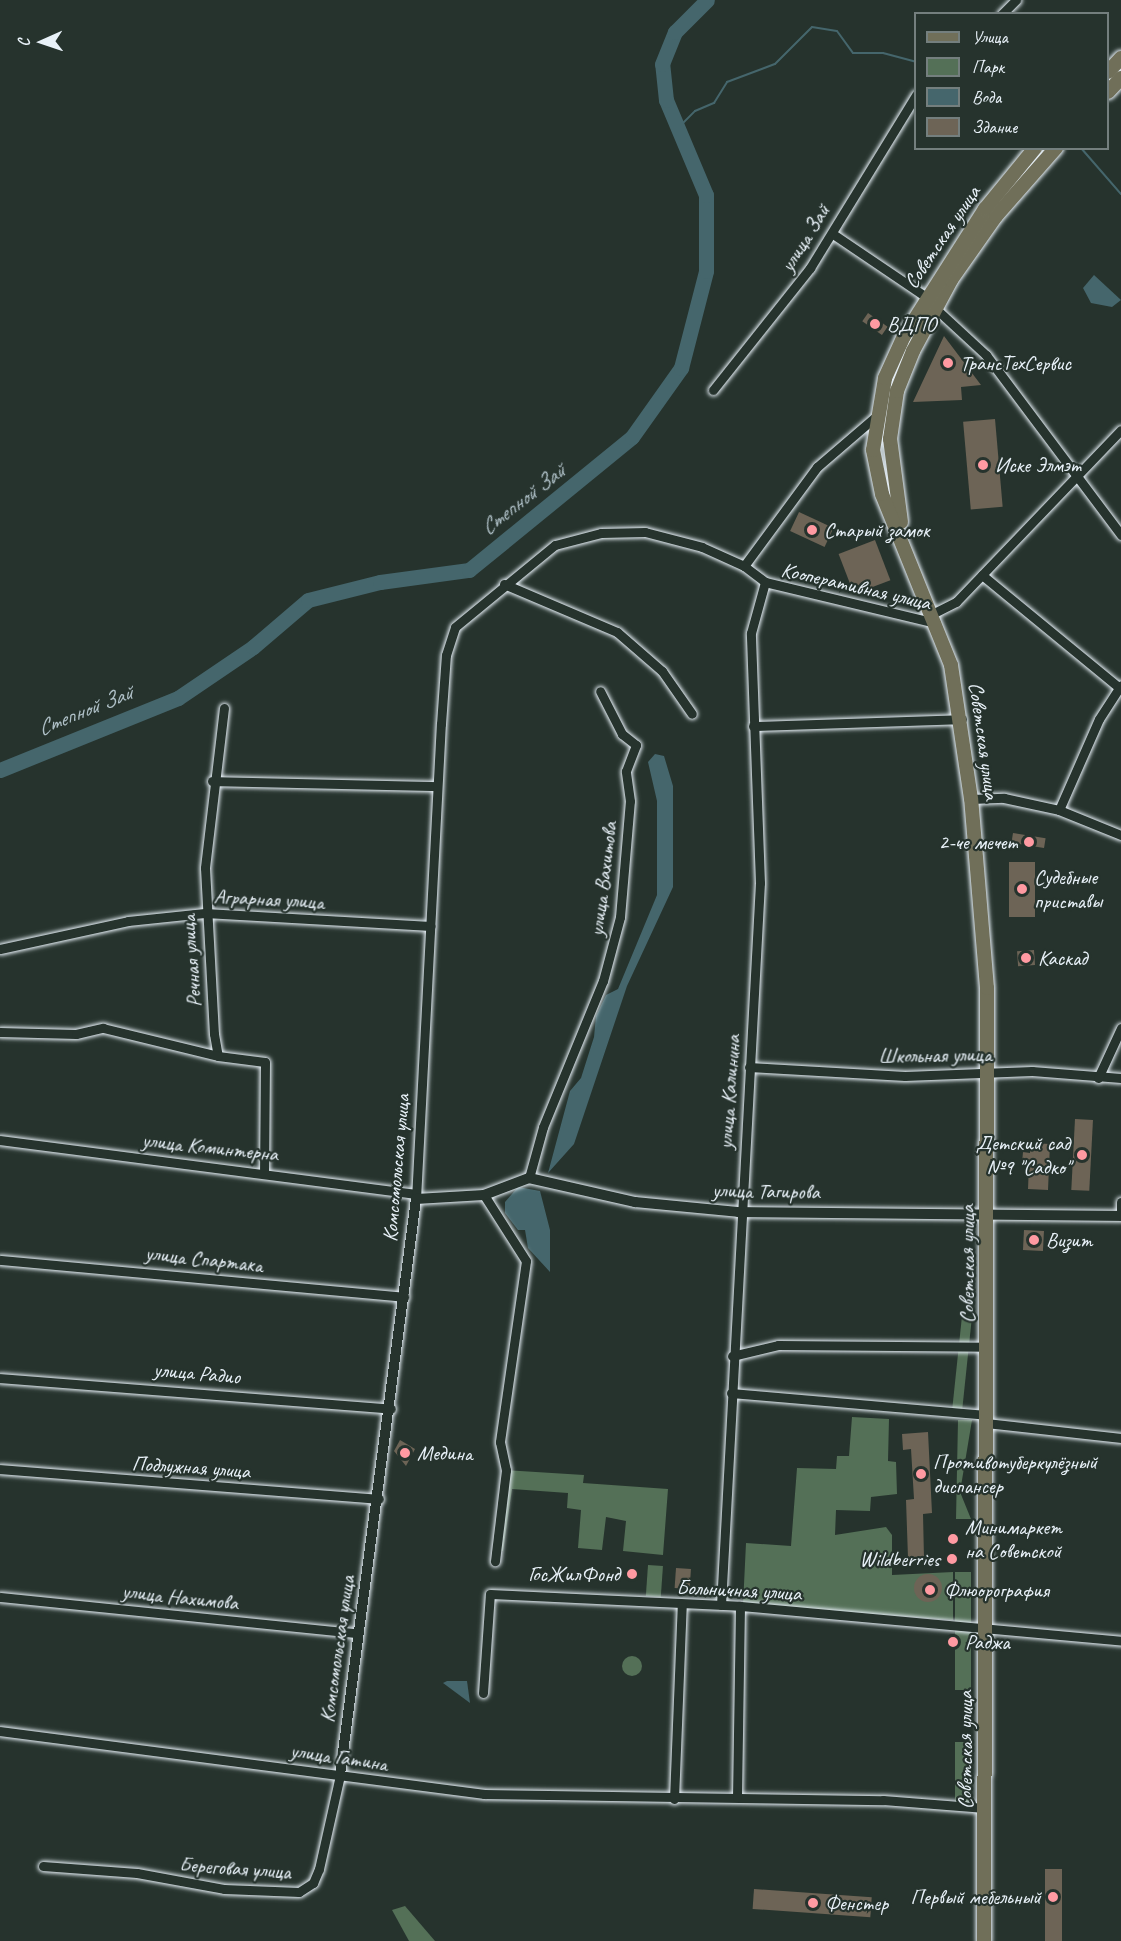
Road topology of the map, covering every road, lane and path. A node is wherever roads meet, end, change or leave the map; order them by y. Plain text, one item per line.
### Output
1 (1016, 0) edge
2 (1004, 12) edge
3 (1121, 58) edge
4 (1109, 70) edge
5 (1121, 78) edge
6 (1109, 90) edge
7 (914, 97) edge
8 (1034, 150) edge
9 (1054, 150) edge
10 (990, 212) junction
11 (833, 234) junction
12 (930, 302) junction
13 (713, 390) dead end
14 (874, 418) junction
15 (1121, 430) edge
16 (1075, 474) junction
17 (1121, 535) edge
18 (912, 562) junction
19 (744, 566) junction
20 (982, 575) junction
21 (765, 582) junction
22 (504, 584) junction
23 (936, 618) junction
24 (1120, 688) edge
25 (600, 691) dead end
26 (224, 708) dead end
27 (692, 714) dead end
28 (962, 719) junction
29 (753, 726) junction
30 (212, 781) junction
31 (437, 786) junction
32 (971, 799) junction
33 (1059, 810) junction
34 (1121, 835) edge
35 (205, 913) junction
36 (431, 926) junction
37 (0, 948) edge
38 (1121, 1028) edge
39 (0, 1032) edge
40 (218, 1056) junction
41 (750, 1067) junction
42 (988, 1073) junction
43 (1098, 1078) junction
44 (1121, 1078) edge
45 (0, 1140) edge
46 (264, 1170) junction
47 (530, 1178) junction
48 (484, 1195) junction
49 (416, 1197) junction
50 (1121, 1203) edge
51 (988, 1211) junction
52 (738, 1212) junction
53 (1121, 1216) edge
54 (0, 1260) edge
55 (404, 1297) junction
56 (987, 1347) junction
57 (732, 1356) junction
58 (0, 1378) edge
59 (731, 1392) junction
60 (392, 1409) junction
61 (986, 1419) junction
62 (1121, 1437) edge
63 (0, 1469) edge
64 (379, 1499) junction
65 (495, 1561) dead end
66 (0, 1597) edge
67 (682, 1604) junction
68 (721, 1605) junction
69 (740, 1606) junction
70 (986, 1626) junction
71 (356, 1633) junction
72 (1121, 1641) edge
73 (483, 1693) dead end
74 (0, 1731) edge
75 (340, 1775) junction
76 (737, 1797) junction
77 (674, 1798) junction
78 (986, 1808) junction
79 (43, 1866) dead end
80 (984, 1941) edge

1 - 2 street
3 - 4 main road
5 - 6 main road
7 - 11 street, улица Зай
8 - 10 main road, Советская улица
9 - 10 main road, Советская улица
10 - 12 main road, Советская улица
11 - 12 street
11 - 13 street, улица Зай
12 - 14 main road, Советская улица
12 - 16 street
12 - 18 main road, Советская улица
14 - 18 main road, Советская улица
14 - 19 street
15 - 16 street
16 - 17 street
16 - 20 street
18 - 23 main road, Советская улица
19 - 21 street, Кооперативная улица
19 - 22 street, Кооперативная улица
20 - 23 street
20 - 24 street
21 - 23 street, Кооперативная улица
21 - 29 street, улица Калинина
22 - 27 street
22 - 31 street, Комсомольская улица
23 - 28 main road, Советская улица
24 - 33 street
25 - 47 street, улица Вахитова
26 - 30 street, Речная улица
28 - 29 street
28 - 32 main road, Советская улица
29 - 41 street, улица Калинина
30 - 31 street
30 - 35 street, Речная улица
31 - 36 street, Комсомольская улица
32 - 33 street
32 - 42 main road, Советская улица
33 - 34 street
35 - 36 street, Аграрная улица
35 - 37 street, Аграрная улица
35 - 40 street, Речная улица
36 - 49 street, Комсомольская улица
38 - 43 street
39 - 40 street
40 - 46 street
41 - 42 street, Школьная улица
41 - 52 street, улица Калинина
42 - 43 street, Школьная улица
42 - 51 main road, Советская улица
43 - 44 street, Школьная улица
45 - 46 street, улица Коминтерна
46 - 49 street, улица Коминтерна
47 - 48 street
47 - 52 street, улица Тагирова
48 - 49 street
48 - 65 street
49 - 55 street, Комсомольская улица
50 - 53 street
51 - 52 street, улица Тагирова
51 - 53 street, улица Тагирова
51 - 56 main road, Советская улица
52 - 57 street, улица Калинина
54 - 55 street, улица Спартака
55 - 60 street, Комсомольская улица
56 - 57 street
56 - 61 main road, Советская улица
57 - 59 street, улица Калинина
58 - 60 street, улица Радио
59 - 61 street
59 - 68 street, улица Калинина
60 - 64 street, Комсомольская улица
61 - 62 street
61 - 70 main road, Советская улица
63 - 64 street, Подлужная улица
64 - 71 street, Комсомольская улица
66 - 71 street, улица Нахимова
67 - 68 street, Больничная улица
67 - 73 street, Больничная улица
67 - 77 street
68 - 69 street, Больничная улица
69 - 70 street, Больничная улица
69 - 76 street
70 - 72 street, Больничная улица
70 - 78 main road, Советская улица
71 - 75 street, Комсомольская улица
74 - 75 street, улица Гатина
75 - 77 street, улица Гатина
75 - 79 street, Береговая улица
76 - 77 street, улица Гатина
76 - 78 street, улица Гатина
78 - 80 main road, Советская улица

